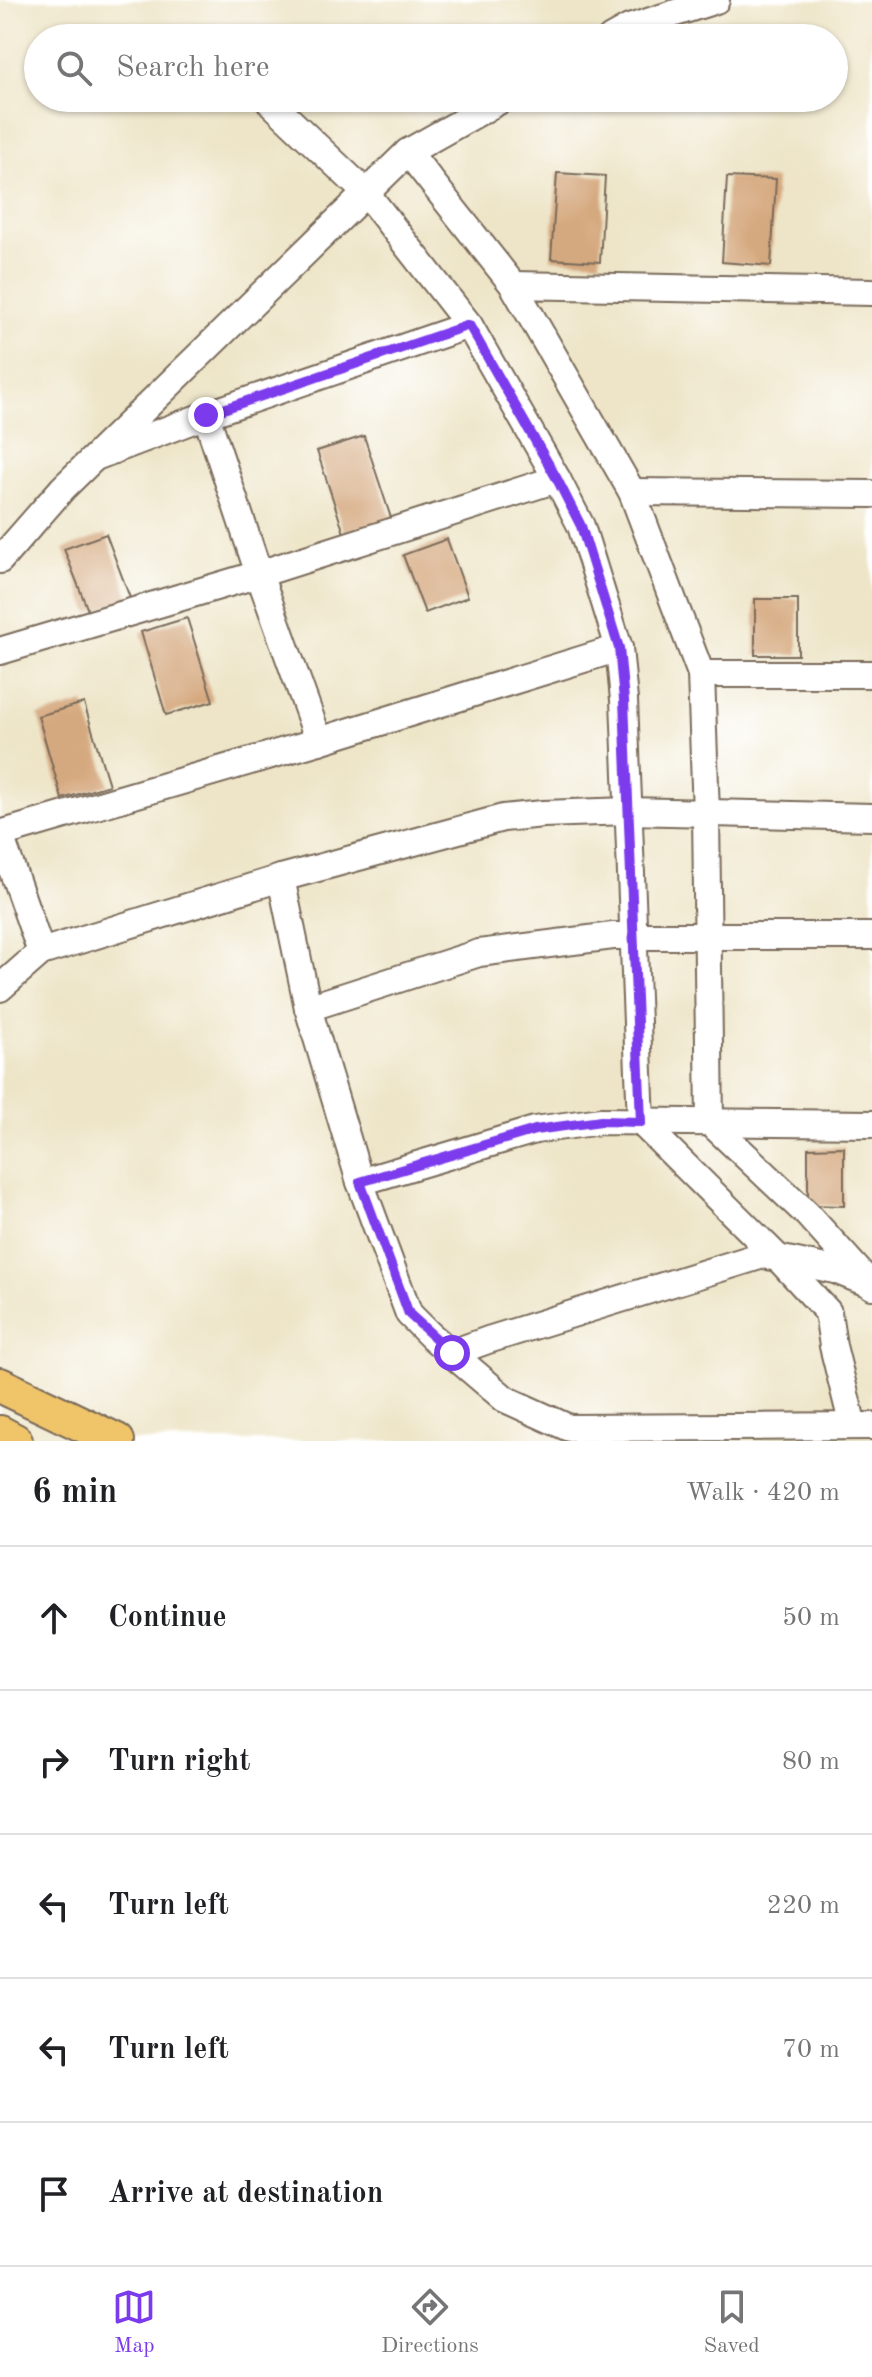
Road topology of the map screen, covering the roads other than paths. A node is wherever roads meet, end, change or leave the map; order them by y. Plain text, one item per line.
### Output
1 (716, 0) edge
2 (641, 24) edge
3 (281, 112) edge
4 (479, 112) edge
5 (408, 152) junction
6 (366, 193) junction
7 (513, 285) junction
8 (872, 292) edge
9 (469, 325) junction
10 (206, 415) junction
11 (98, 456) junction
12 (557, 479) junction
13 (632, 492) junction
14 (872, 494) edge
15 (0, 560) edge
16 (259, 574) junction
17 (619, 648) junction
18 (0, 651) edge
19 (701, 674) junction
20 (872, 674) edge
21 (319, 741) junction
22 (628, 811) junction
23 (706, 814) junction
24 (872, 817) edge
25 (0, 835) edge
26 (281, 878) junction
27 (632, 936) junction
28 (707, 936) junction
29 (872, 936) edge
30 (41, 952) junction
31 (0, 988) edge
32 (308, 1008) junction
33 (641, 1122) junction
34 (710, 1122) junction
35 (872, 1124) edge
36 (360, 1182) junction
37 (779, 1259) junction
38 (872, 1286) edge
39 (452, 1353) junction
40 (0, 1385) edge
41 (863, 1426) edge
42 (0, 1433) edge
43 (15, 1441) edge
44 (117, 1441) edge

1 - 2 street
3 - 6 street
4 - 5 street
5 - 6 street
5 - 7 street
6 - 9 street
6 - 11 street
7 - 8 street
7 - 13 street
9 - 10 street
9 - 12 street
10 - 11 street
10 - 16 street
11 - 15 street
12 - 16 street
12 - 17 street
13 - 14 street
13 - 19 street
16 - 18 street
16 - 21 street
17 - 21 street
17 - 22 street
19 - 20 street
19 - 23 street
21 - 25 street
22 - 23 street
22 - 26 street
22 - 27 street
23 - 24 street
23 - 28 street
25 - 30 street
26 - 30 street
26 - 32 street
27 - 28 street
27 - 32 street
27 - 33 street
28 - 29 street
28 - 34 street
30 - 31 street
32 - 36 street
33 - 34 street
33 - 36 street
33 - 37 street
34 - 35 street
34 - 38 street
36 - 39 street
37 - 38 street
37 - 39 street
37 - 41 street
39 - 41 street
40 - 44 main road
42 - 43 main road

